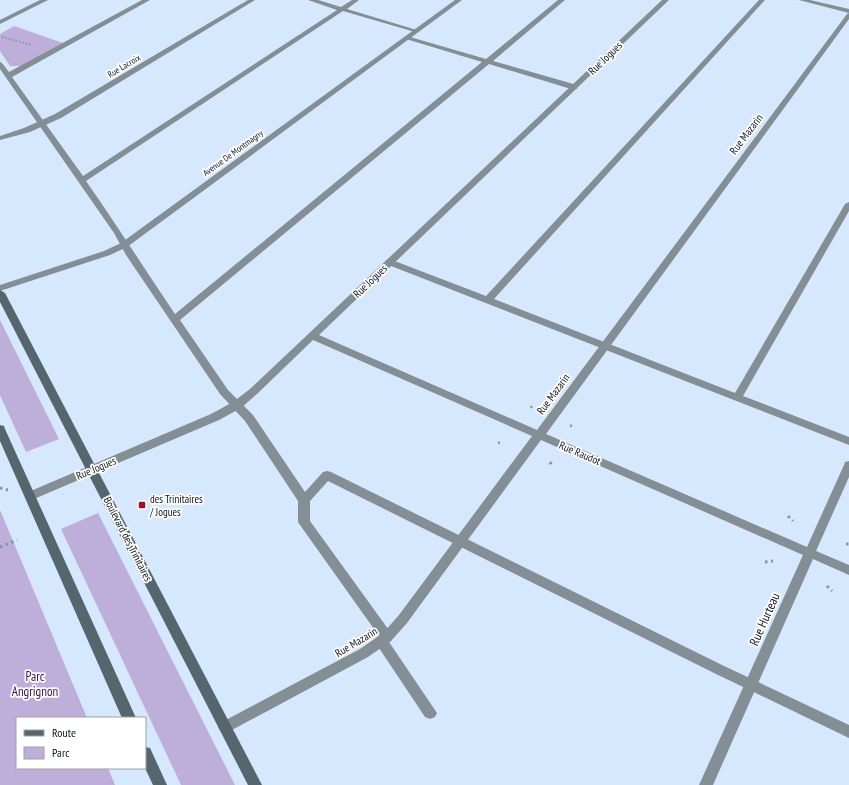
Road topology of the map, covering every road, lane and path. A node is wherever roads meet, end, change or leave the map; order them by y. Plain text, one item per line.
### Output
1 (45, 0) edge
2 (147, 0) edge
3 (252, 0) edge
4 (311, 0) edge
5 (356, 0) edge
6 (459, 0) edge
7 (562, 0) edge
8 (666, 0) edge
9 (762, 0) edge
10 (802, 0) edge
11 (342, 9) junction
12 (849, 11) edge
13 (849, 15) edge
14 (0, 22) edge
15 (417, 31) junction
16 (0, 36) edge
17 (408, 38) junction
18 (60, 47) junction
19 (487, 61) junction
20 (0, 64) edge
21 (8, 76) junction
22 (574, 87) junction
23 (42, 124) junction
24 (0, 138) edge
25 (81, 181) junction
26 (849, 204) edge
27 (124, 245) junction
28 (389, 262) junction
29 (0, 288) edge
30 (0, 293) edge
31 (488, 300) junction
32 (174, 320) junction
33 (312, 336) junction
34 (604, 345) junction
35 (737, 397) junction
36 (236, 405) junction
37 (574, 425) dead end
38 (570, 426) dead end
39 (0, 429) edge
40 (538, 435) junction
41 (849, 441) edge
42 (550, 462) dead end
43 (849, 465) edge
44 (552, 466) dead end
45 (92, 470) junction
46 (30, 496) junction
47 (304, 500) junction
48 (788, 516) dead end
49 (793, 522) dead end
50 (17, 540) dead end
51 (461, 541) junction
52 (0, 547) edge
53 (810, 552) junction
54 (773, 561) dead end
55 (765, 562) dead end
56 (849, 570) edge
57 (828, 586) dead end
58 (832, 591) dead end
59 (384, 639) junction
60 (751, 684) junction
61 (430, 713) dead end
62 (129, 717) edge
63 (225, 727) junction
64 (849, 732) edge
65 (146, 755) edge
66 (160, 785) edge
67 (255, 785) edge
68 (706, 785) edge

1 - 14 street
2 - 18 street
3 - 23 street, Rue Lacroix
4 - 11 street
5 - 11 street
6 - 15 street, Avenue De Montmagny
7 - 19 street
8 - 22 street, Rue Jogues
9 - 31 street
10 - 12 street
11 - 15 street
11 - 25 street
13 - 34 street, Rue Mazarin
15 - 17 street, Avenue De Montmagny
16 - 18 path
17 - 19 street
17 - 27 street, Avenue De Montmagny
18 - 21 street
19 - 22 street
19 - 32 street
20 - 21 street
21 - 23 street
22 - 28 street, Rue Jogues
23 - 24 street, Rue Lacroix
23 - 25 street
25 - 27 street
26 - 35 street
27 - 29 street, Avenue De Montmagny
27 - 32 street
28 - 31 street
28 - 33 street, Rue Jogues
30 - 45 main road, Boulevard des Trinitaires
31 - 34 street
32 - 36 street
33 - 36 street, Rue Jogues
33 - 40 street, Rue Raudot
34 - 35 street
34 - 40 street, Rue Mazarin
35 - 41 street
36 - 45 street, Rue Jogues
36 - 47 street
37 - 38 path
39 - 46 main road
40 - 51 street, Rue Mazarin
40 - 53 street, Rue Raudot
42 - 44 path
43 - 53 street, Rue Hurteau
45 - 46 street, Rue Jogues
45 - 63 main road, Boulevard des Trinitaires
46 - 62 main road
47 - 51 street
47 - 59 street
48 - 49 path
50 - 52 path
51 - 59 street, Rue Mazarin
51 - 60 street
53 - 56 street, Rue Raudot
53 - 60 street, Rue Hurteau
54 - 55 path
57 - 58 path
59 - 61 street
59 - 63 street, Rue Mazarin
60 - 64 street
60 - 68 street, Rue Hurteau
63 - 67 main road, Boulevard des Trinitaires
65 - 66 main road

